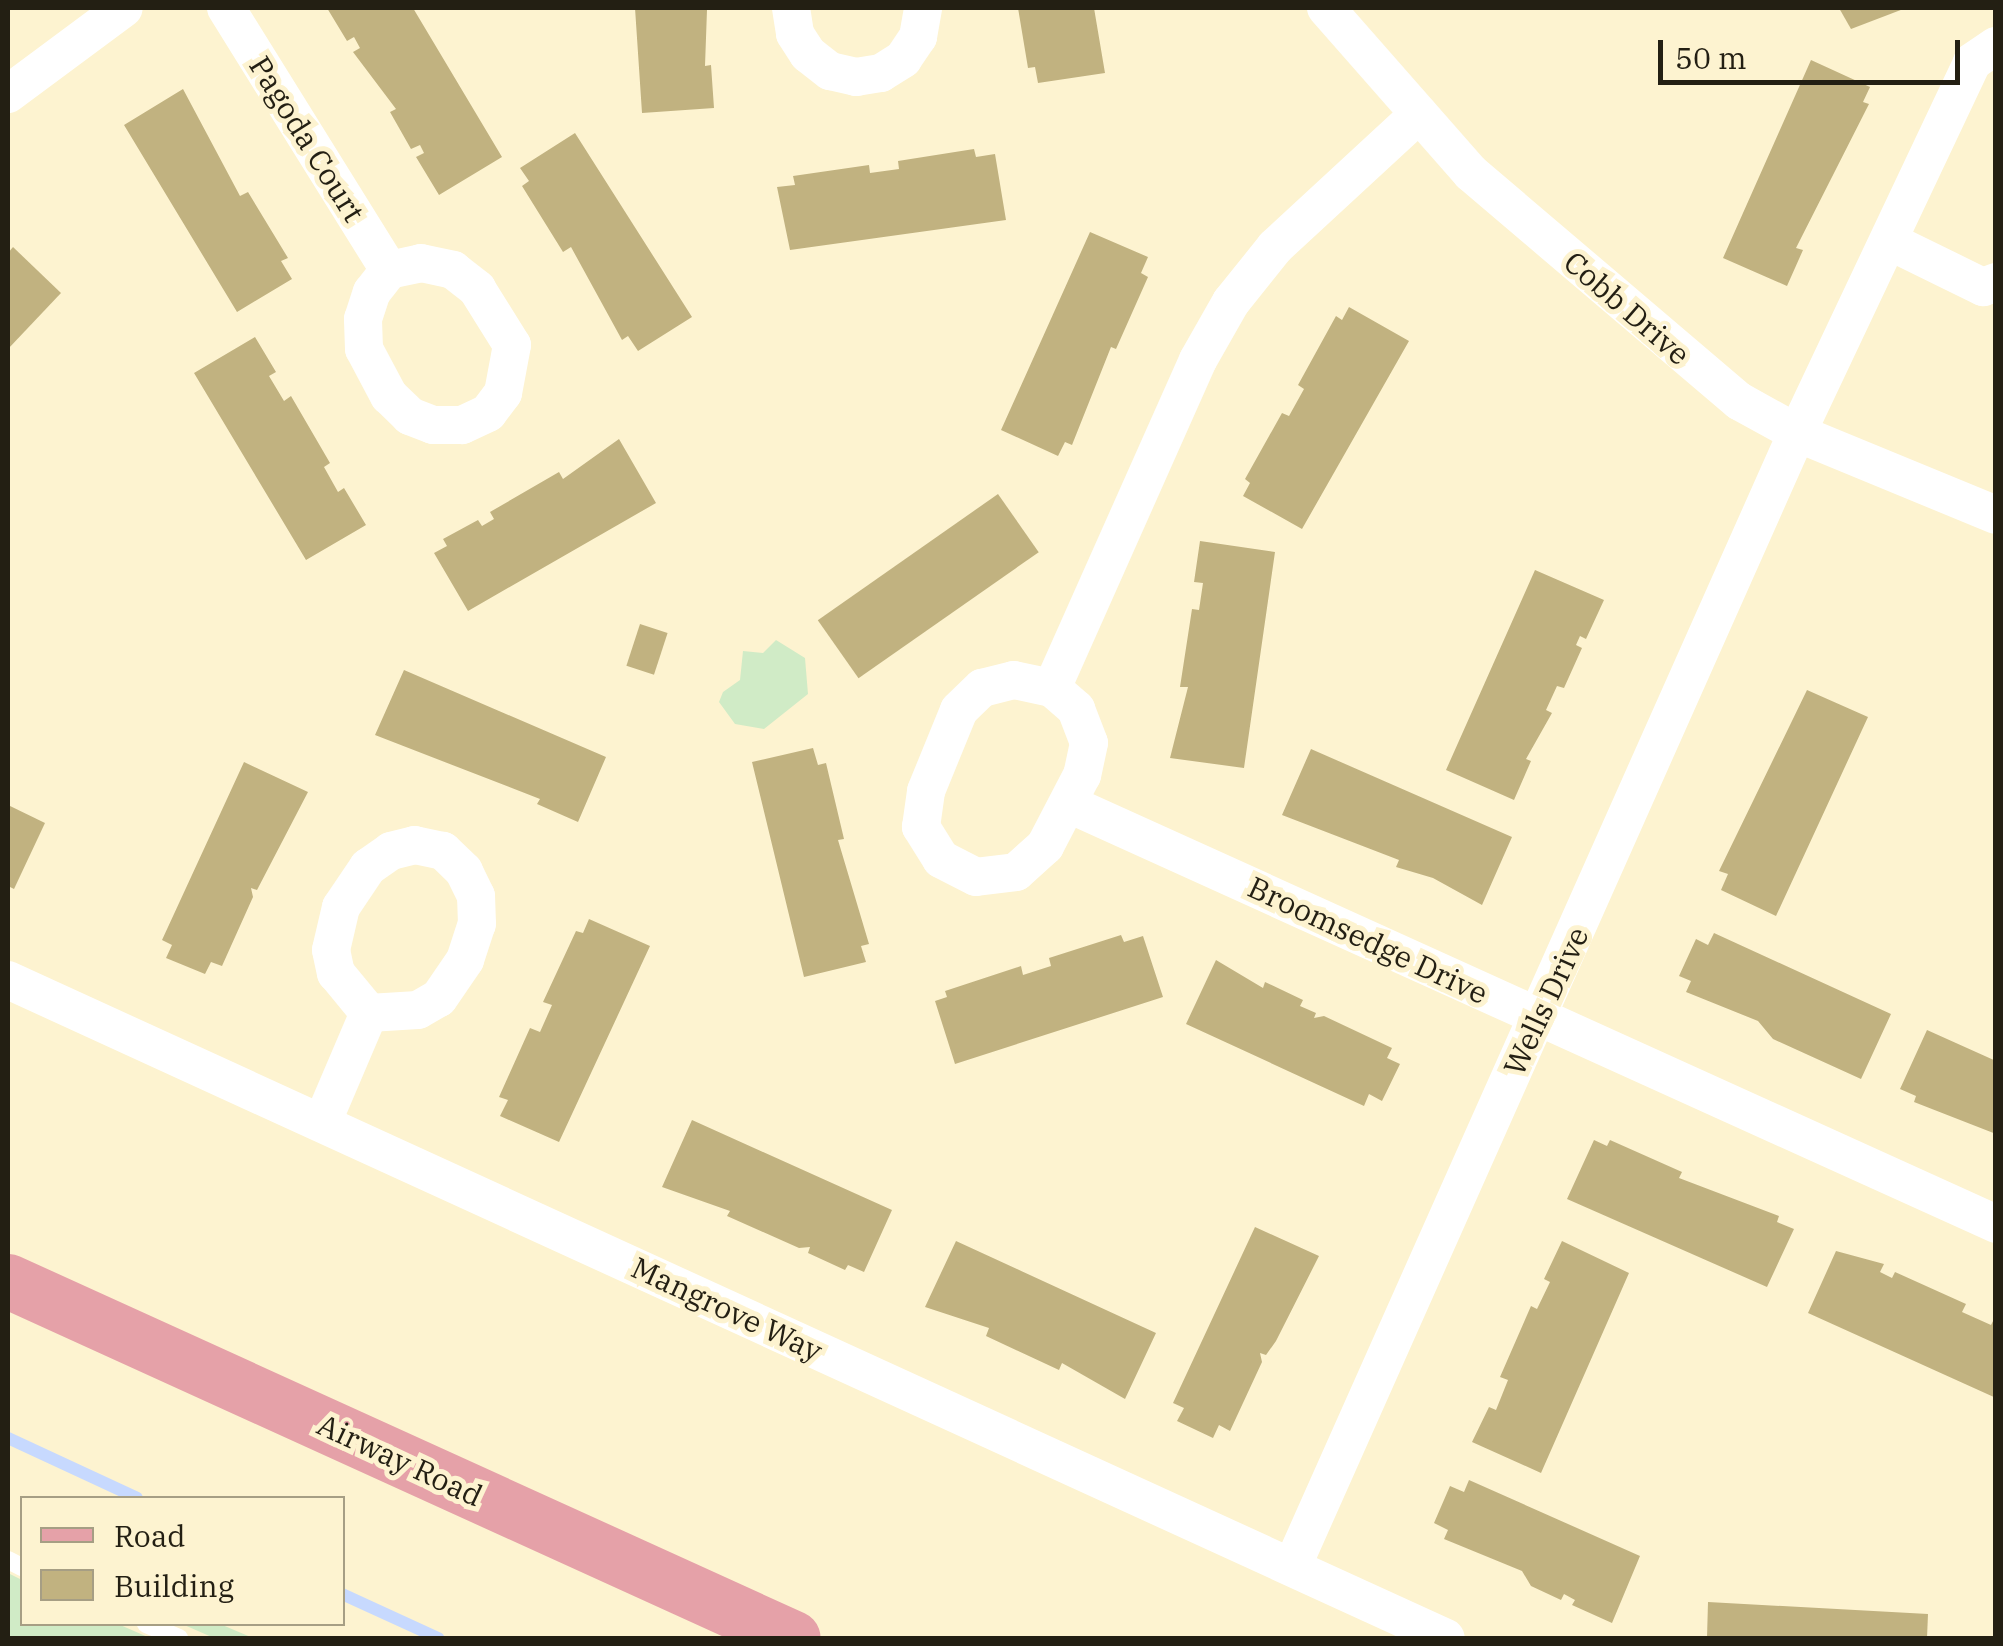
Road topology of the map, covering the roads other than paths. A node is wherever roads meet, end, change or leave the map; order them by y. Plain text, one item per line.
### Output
1 (124, 8) edge
2 (226, 8) edge
3 (790, 8) edge
4 (923, 8) edge
5 (1326, 8) edge
6 (1996, 46) edge
7 (8, 94) edge
8 (1419, 114) junction
9 (1889, 241) junction
10 (389, 270) junction
11 (1996, 282) edge
12 (1797, 434) junction
13 (1996, 515) edge
14 (1052, 688) junction
15 (1070, 804) junction
16 (8, 980) edge
17 (369, 1013) junction
18 (1538, 1018) junction
19 (322, 1124) junction
20 (1996, 1224) edge
21 (8, 1280) edge
22 (1292, 1567) junction
23 (151, 1626) edge
24 (179, 1638) edge
25 (792, 1638) edge
26 (1446, 1638) edge

1 - 7 street
2 - 10 street, Pagoda Court
3 - 4 street
5 - 8 street, Cobb Drive
6 - 9 street, Wells Drive
8 - 12 street, Cobb Drive
8 - 14 street
9 - 11 street
9 - 12 street, Wells Drive
10 - 10 street
12 - 13 street, Cobb Drive
12 - 18 street, Wells Drive
14 - 15 street
14 - 15 street
15 - 18 street, Broomsedge Drive
16 - 19 street, Mangrove Way
17 - 17 street
17 - 19 street
18 - 20 street, Broomsedge Drive
18 - 22 street, Wells Drive
19 - 22 street, Mangrove Way
21 - 25 main road, Airway Road
22 - 26 street, Mangrove Way
23 - 24 lane

